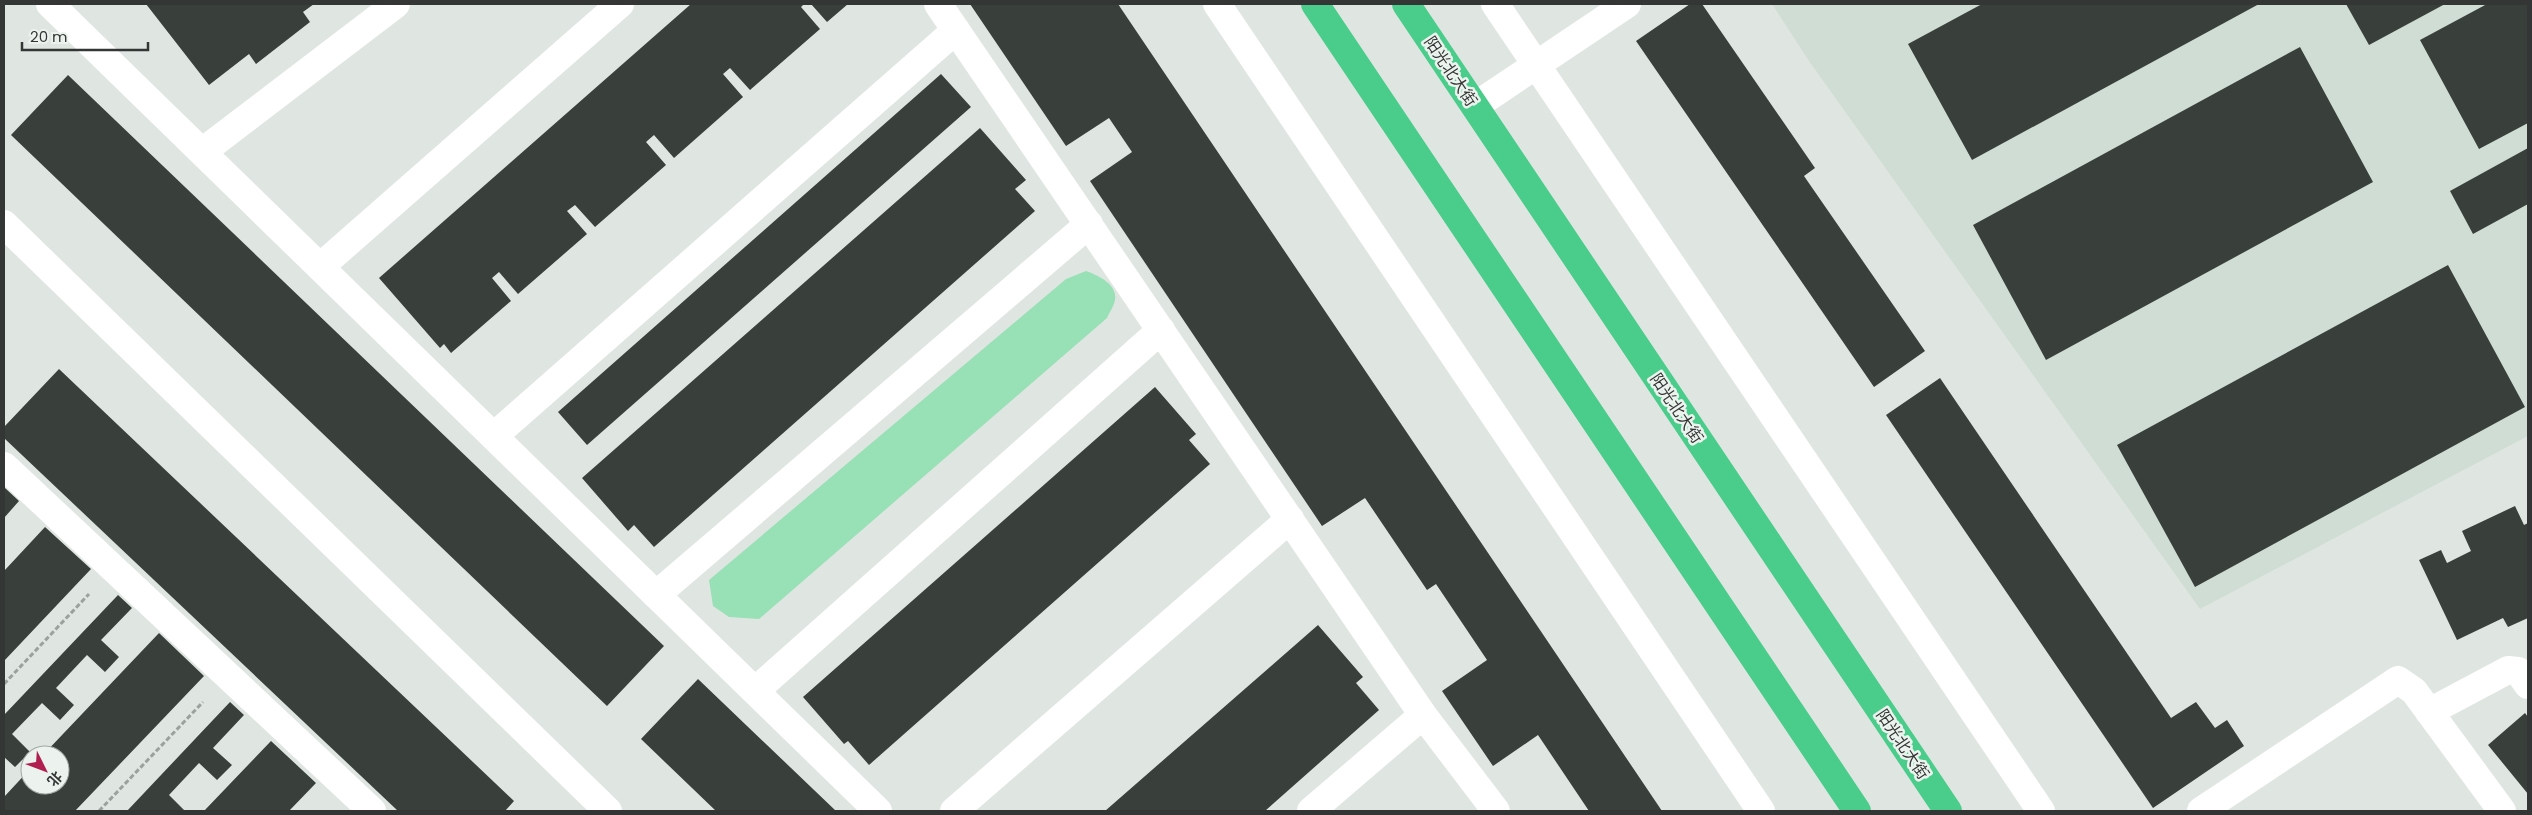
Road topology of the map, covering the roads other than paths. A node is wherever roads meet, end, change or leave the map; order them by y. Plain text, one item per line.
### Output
1 (50, 4) edge
2 (396, 4) edge
3 (620, 4) edge
4 (938, 4) edge
5 (1217, 4) edge
6 (1315, 4) edge
7 (1406, 4) edge
8 (1495, 4) edge
9 (1627, 4) edge
10 (956, 30) junction
11 (1536, 64) junction
12 (1475, 106) junction
13 (202, 152) junction
14 (4, 224) edge
15 (1089, 224) junction
16 (320, 267) junction
17 (1161, 330) junction
18 (494, 436) junction
19 (4, 466) edge
20 (1290, 518) junction
21 (656, 595) junction
22 (2525, 673) edge
23 (755, 692) junction
24 (2429, 712) junction
25 (1424, 715) junction
26 (372, 811) edge
27 (608, 811) edge
28 (878, 811) edge
29 (954, 811) edge
30 (1311, 811) edge
31 (1496, 811) edge
32 (1761, 811) edge
33 (1857, 811) edge
34 (1948, 811) edge
35 (2041, 811) edge
36 (2201, 811) edge
37 (2502, 811) edge

1 - 13 street
2 - 13 street
3 - 16 street
4 - 10 street
5 - 32 street
6 - 33 highway
7 - 12 highway, 阳光北大街
8 - 11 street
9 - 11 street
10 - 15 street
10 - 18 street
11 - 12 street
11 - 35 street
12 - 34 highway, 阳光北大街
13 - 16 street
14 - 27 street
15 - 17 street
15 - 21 street
16 - 18 street
17 - 20 street
17 - 23 street
18 - 21 street
19 - 26 street
20 - 25 street
20 - 29 street
21 - 23 street
22 - 24 street
23 - 28 street
24 - 36 street
24 - 37 street
25 - 30 street
25 - 31 street

